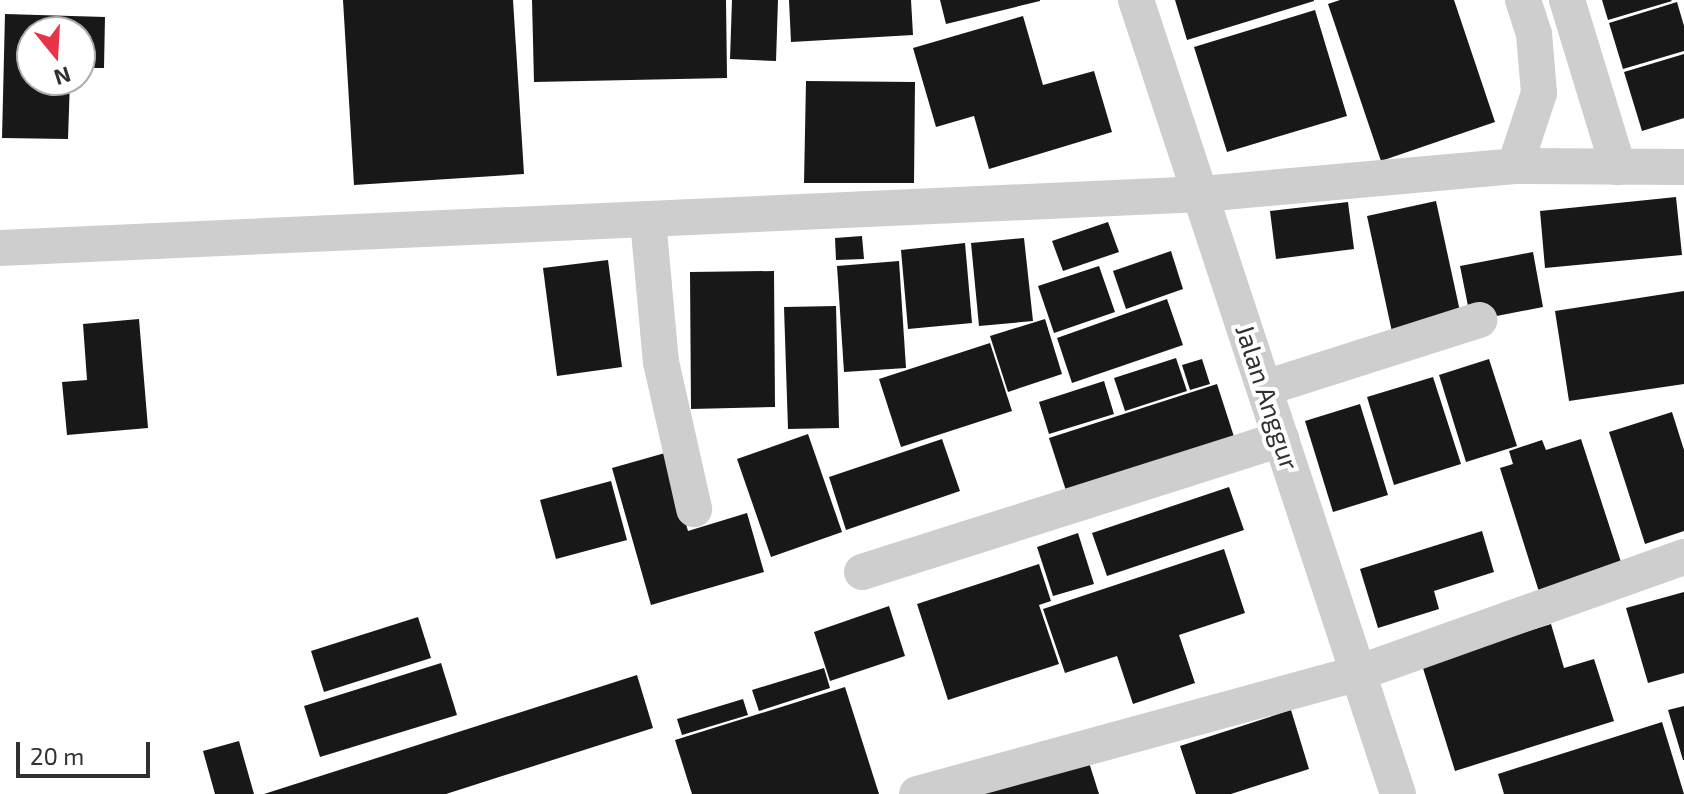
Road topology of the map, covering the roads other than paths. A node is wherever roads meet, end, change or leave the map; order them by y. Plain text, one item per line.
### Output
1 (1136, 0) edge
2 (1523, 0) edge
3 (1567, 0) edge
4 (1515, 166) junction
5 (1618, 167) junction
6 (1684, 167) edge
7 (1202, 194) junction
8 (648, 220) junction
9 (0, 248) edge
10 (1479, 320) dead end
11 (1265, 388) junction
12 (1281, 439) junction
13 (694, 509) dead end
14 (1684, 557) edge
15 (862, 572) dead end
16 (1358, 673) junction
17 (917, 794) edge
18 (1398, 794) edge

1 - 7 street, Jalan Anggur
2 - 4 street
3 - 5 street
4 - 5 street
4 - 7 street
5 - 6 street
7 - 8 street
7 - 11 street, Jalan Anggur
8 - 9 street
8 - 13 street
10 - 11 street
11 - 12 street, Jalan Anggur
12 - 15 street
12 - 16 street, Jalan Anggur
14 - 16 street
16 - 17 street
16 - 18 street, Jalan Anggur

